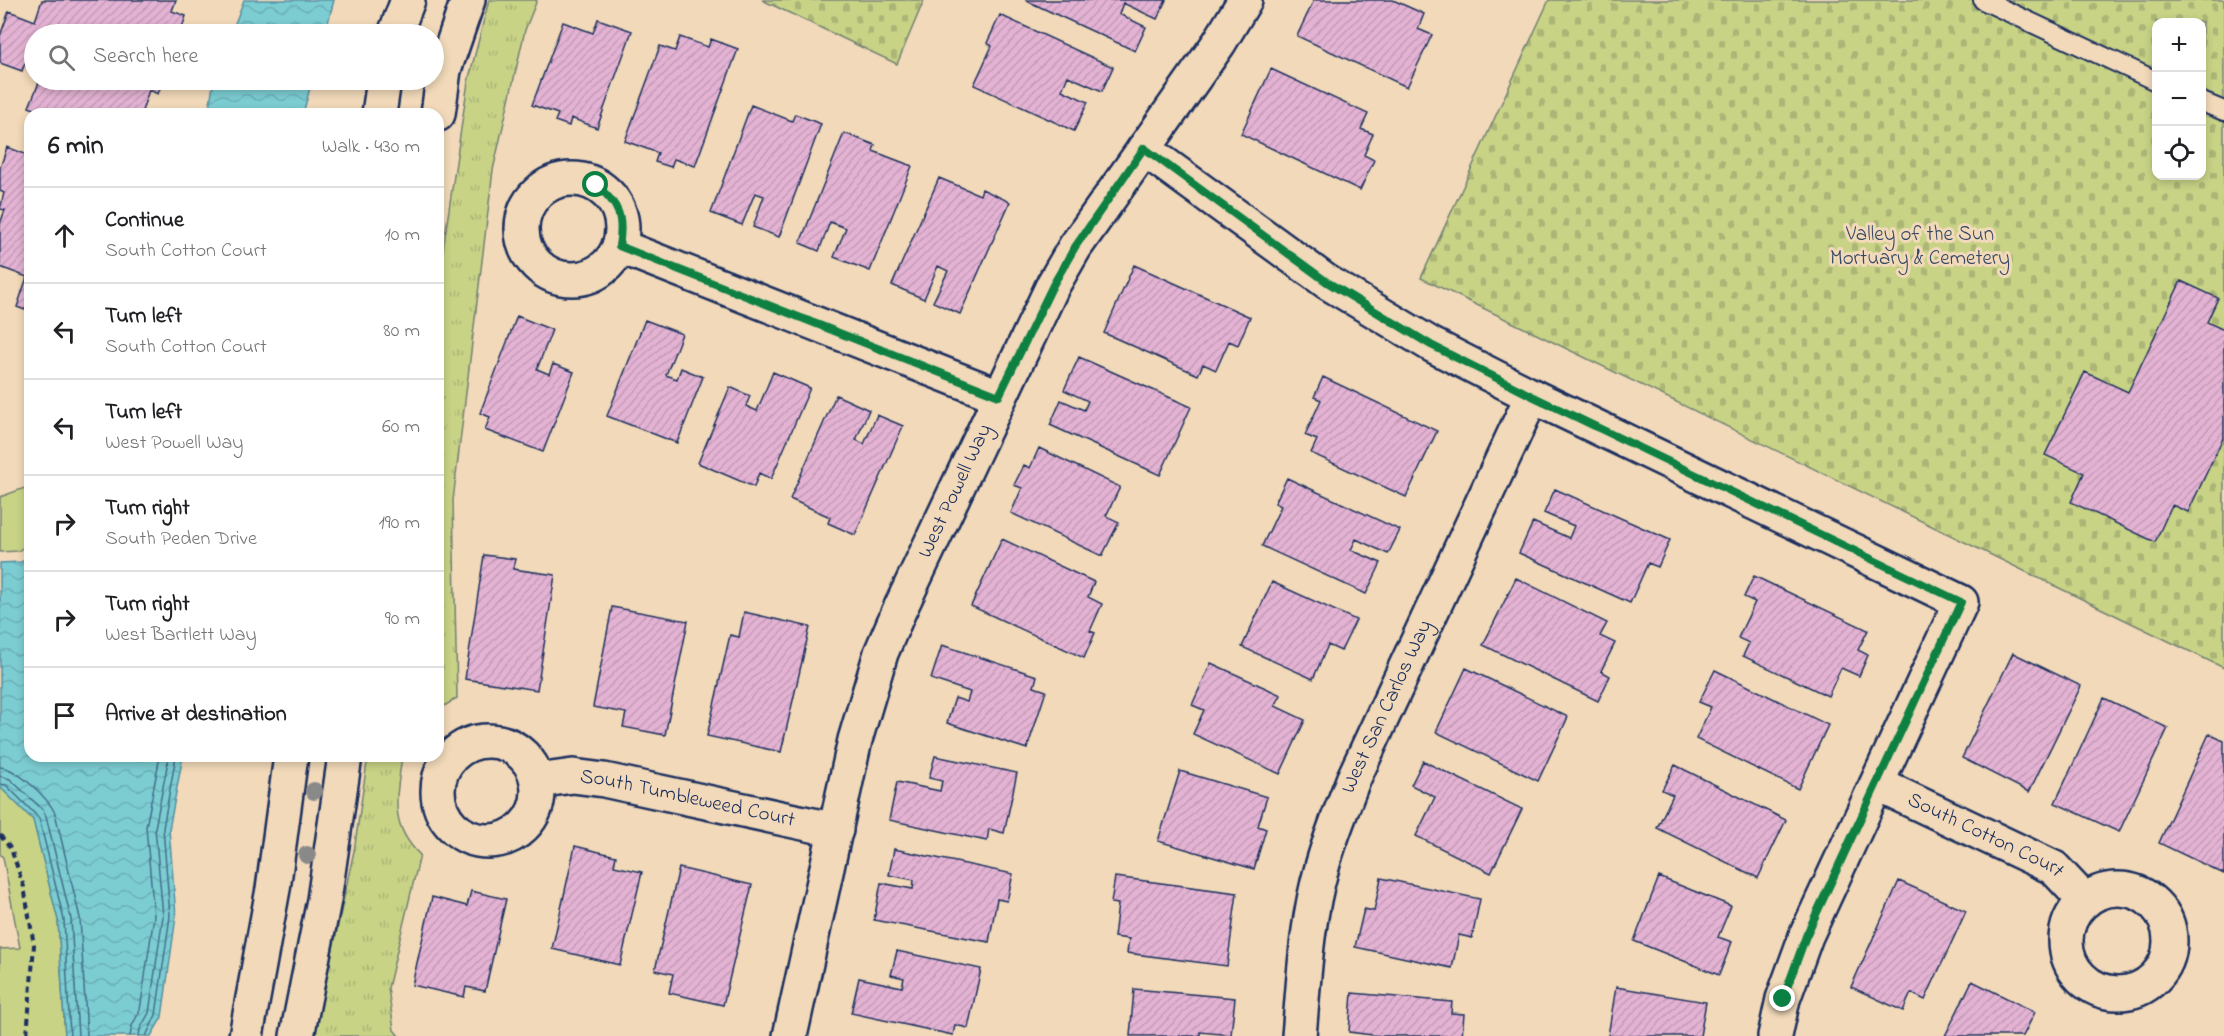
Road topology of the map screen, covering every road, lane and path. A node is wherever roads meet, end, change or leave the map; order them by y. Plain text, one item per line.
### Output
1 (408, 0) edge
2 (468, 0) edge
3 (1245, 0) edge
4 (1983, 0) edge
5 (399, 24) edge
6 (444, 70) edge
7 (2152, 79) edge
8 (383, 90) edge
9 (441, 90) edge
10 (2206, 104) edge
11 (380, 108) edge
12 (439, 108) edge
13 (2224, 111) edge
14 (1144, 148) junction
15 (619, 246) dead end
16 (999, 396) junction
17 (1532, 396) junction
18 (290, 762) edge
19 (344, 762) edge
20 (537, 781) dead end
21 (1876, 784) junction
22 (836, 830) junction
23 (0, 835) edge
24 (2085, 901) dead end
25 (27, 1036) edge
26 (246, 1036) edge
27 (297, 1036) edge
28 (790, 1036) edge
29 (1299, 1036) edge
30 (1775, 1036) edge

1 - 5 street
2 - 6 street
3 - 14 street, West Powell Way
4 - 7 lane
8 - 11 street
9 - 12 street
10 - 13 lane
14 - 16 street, West Powell Way
14 - 17 street
15 - 16 street
16 - 22 street, West Powell Way
17 - 21 street
17 - 29 street, West San Carlos Way
18 - 26 street
19 - 27 street
20 - 22 street, South Tumbleweed Court
21 - 24 street, South Cotton Court
21 - 30 street
22 - 28 street, West Powell Way
23 - 25 path

